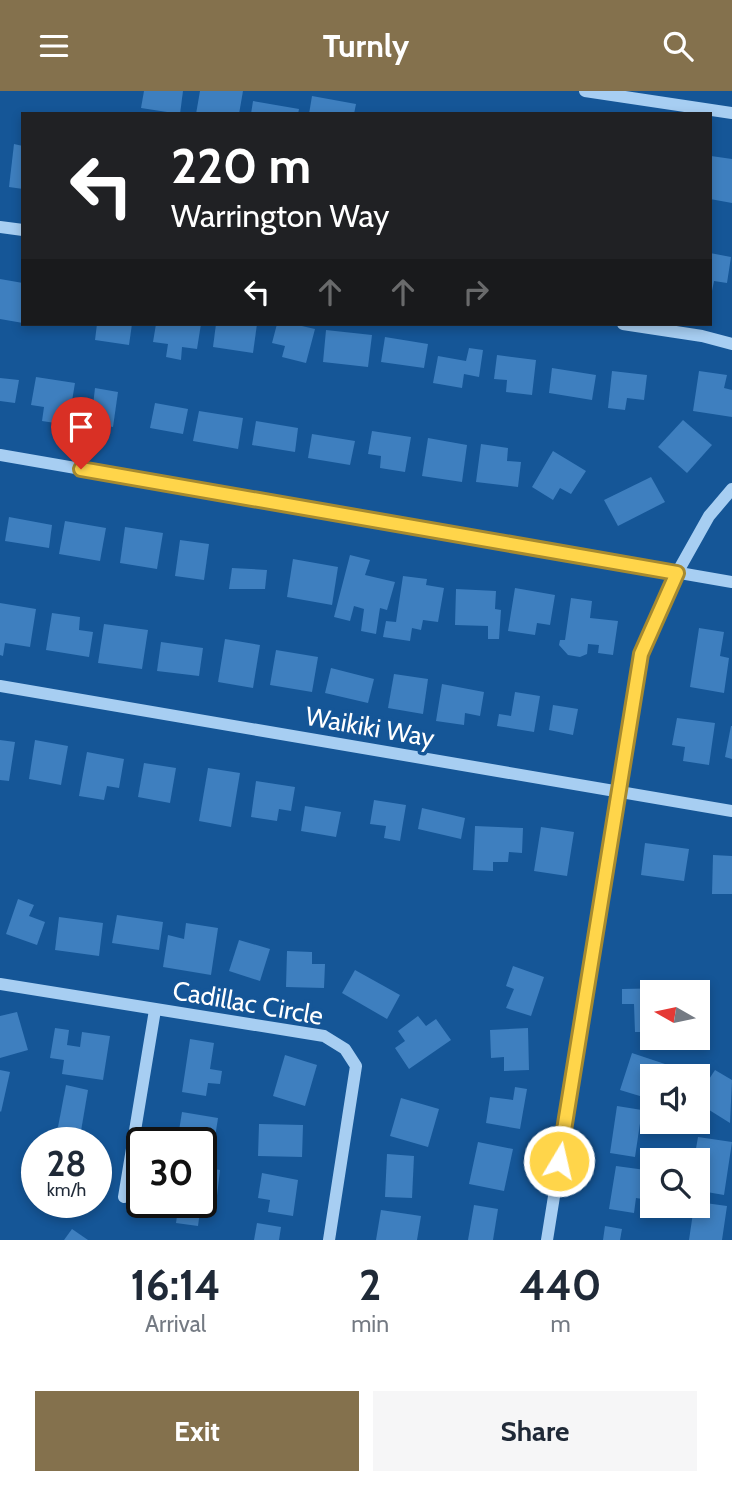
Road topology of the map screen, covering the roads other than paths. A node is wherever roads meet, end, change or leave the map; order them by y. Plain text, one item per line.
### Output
1 (585, 91) edge
2 (732, 113) edge
3 (0, 227) edge
4 (21, 230) edge
5 (636, 326) edge
6 (732, 344) edge
7 (0, 454) edge
8 (732, 489) edge
9 (677, 573) junction
10 (732, 582) edge
11 (0, 686) edge
12 (618, 793) junction
13 (732, 811) edge
14 (0, 984) edge
15 (155, 1010) junction
16 (124, 1197) dead end
17 (330, 1240) edge
18 (547, 1240) edge

1 - 2 street
3 - 4 street
5 - 6 street
7 - 9 street
8 - 9 street
9 - 10 street
9 - 12 street
11 - 12 street, Waikiki Way
12 - 13 street, Waikiki Way
12 - 18 street
14 - 15 street, Cadillac Circle
15 - 16 street, Cadillac Circle
15 - 17 street, Cadillac Circle

